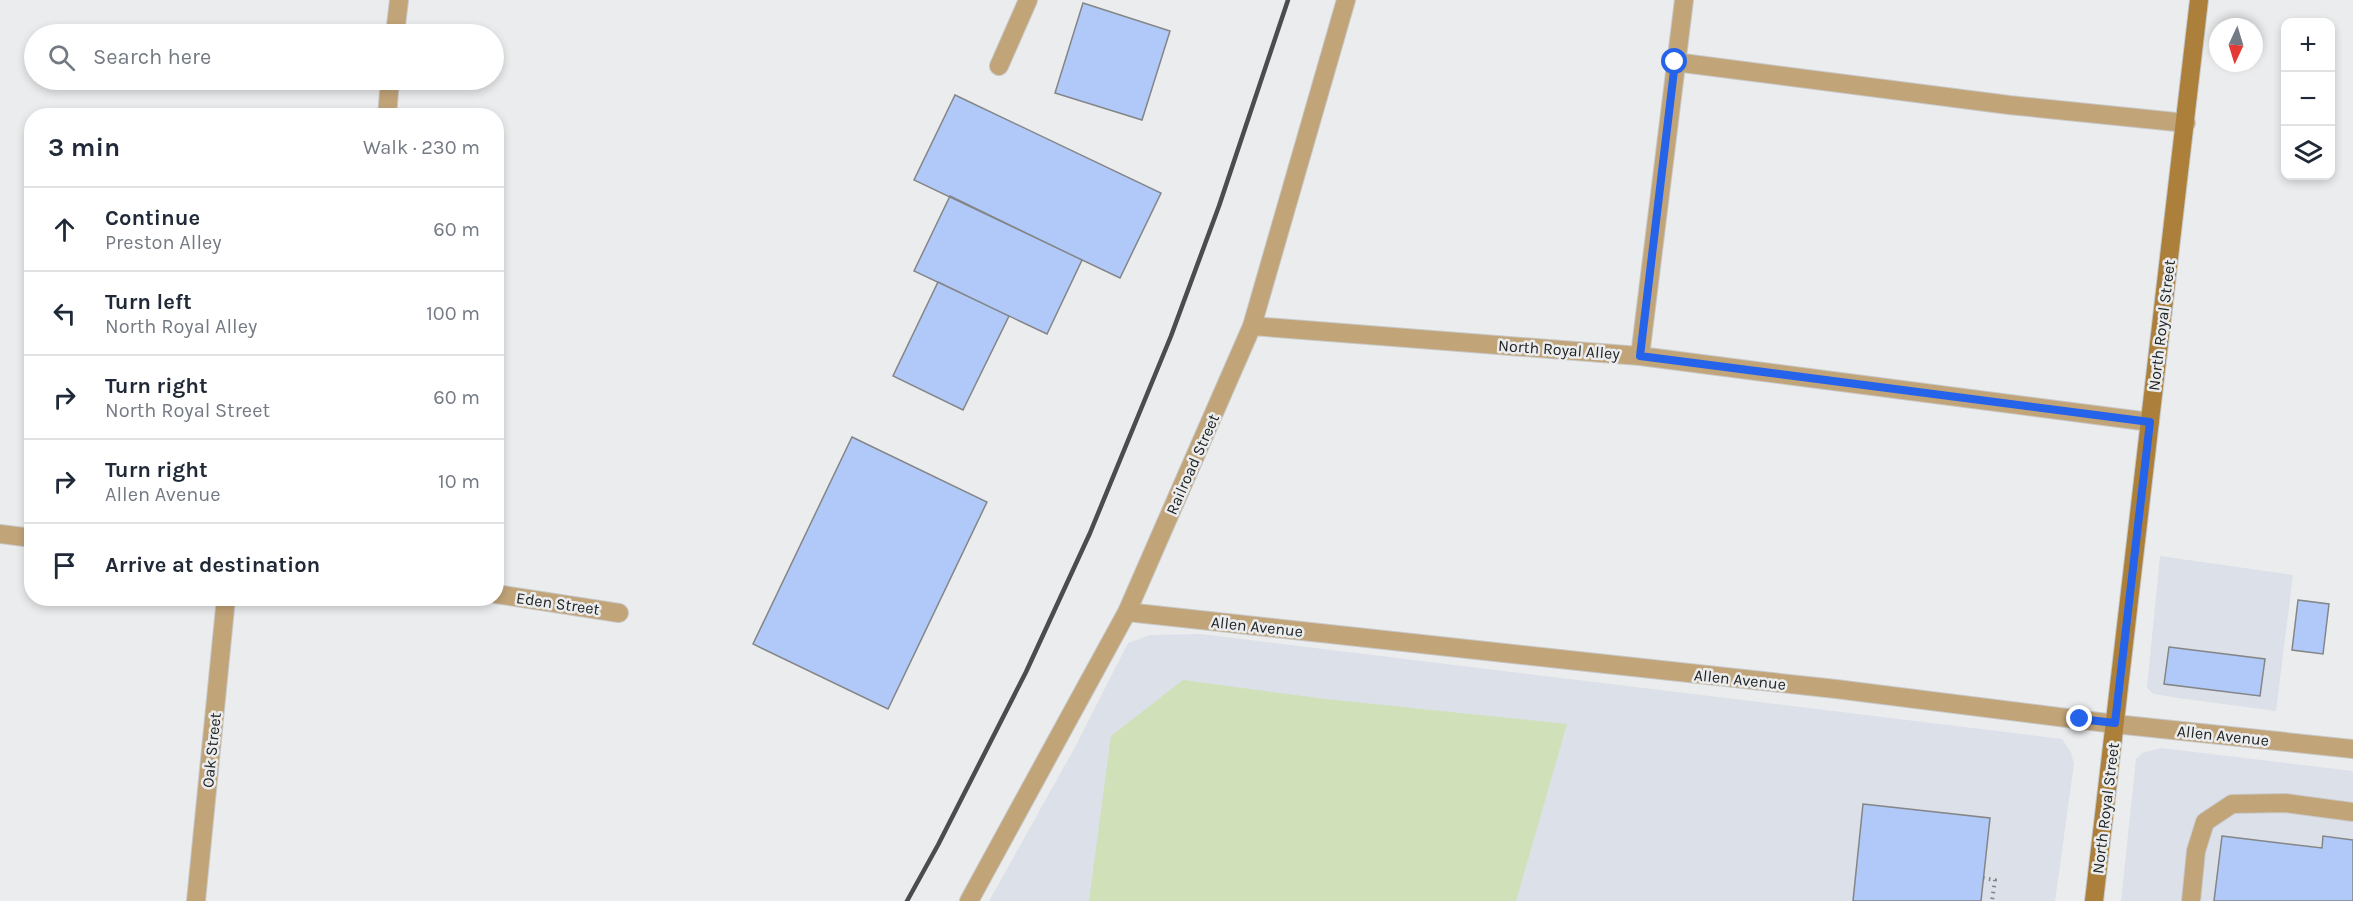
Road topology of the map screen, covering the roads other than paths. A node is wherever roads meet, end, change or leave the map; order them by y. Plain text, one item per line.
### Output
1 (399, 0) edge
2 (1029, 0) edge
3 (1346, 0) edge
4 (1684, 0) edge
5 (2199, 0) edge
6 (396, 24) edge
7 (1675, 62) junction
8 (999, 66) dead end
9 (389, 90) edge
10 (388, 108) edge
11 (2186, 123) junction
12 (1252, 326) junction
13 (1640, 356) junction
14 (2150, 422) junction
15 (0, 534) edge
16 (24, 537) edge
17 (504, 595) edge
18 (225, 606) edge
19 (1127, 612) junction
20 (619, 613) dead end
21 (2115, 723) junction
22 (2353, 749) edge
23 (2353, 812) edge
24 (196, 901) edge
25 (969, 901) edge
26 (2094, 901) edge
27 (2191, 901) edge

1 - 6 street
2 - 8 street
3 - 12 street, Railroad Street
4 - 7 street
5 - 11 main road, North Royal Street
7 - 11 street
7 - 13 street
9 - 10 street
11 - 14 main road, North Royal Street
12 - 13 street, North Royal Alley
12 - 19 street, Railroad Street
13 - 14 street, North Royal Alley
14 - 21 main road, North Royal Street
15 - 16 street
17 - 20 street, Eden Street
18 - 24 street, Oak Street
19 - 21 street, Allen Avenue
19 - 25 street, Railroad Street
21 - 22 street, Allen Avenue
21 - 26 main road, North Royal Street
23 - 27 street

